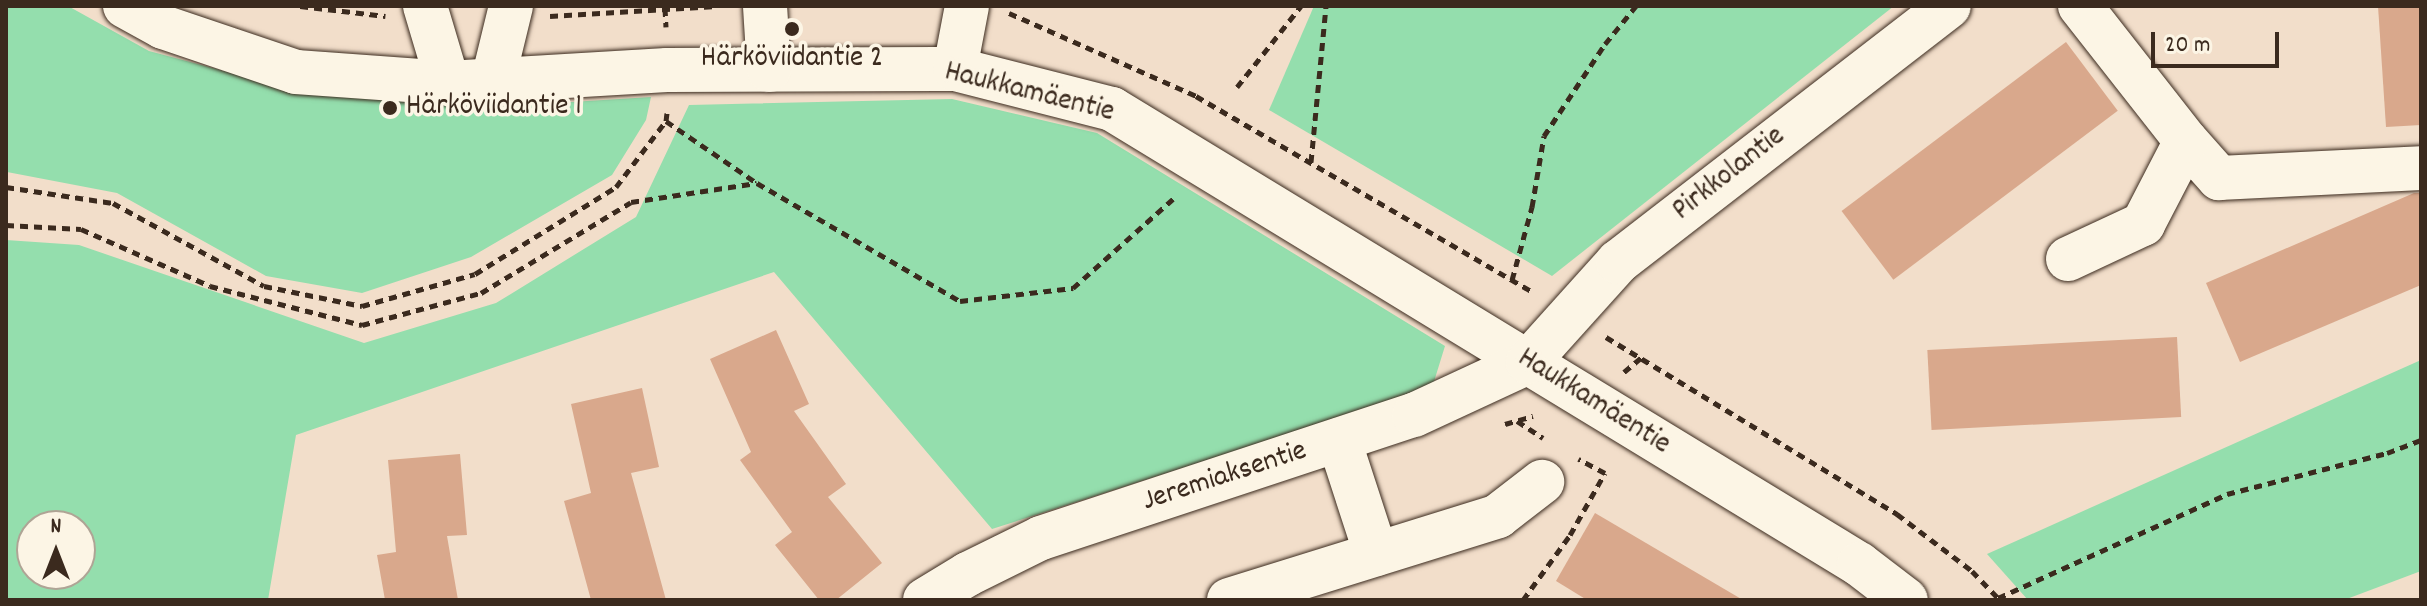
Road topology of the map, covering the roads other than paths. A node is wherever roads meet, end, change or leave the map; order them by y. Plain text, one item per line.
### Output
1 (125, 6) edge
2 (425, 6) edge
3 (511, 6) edge
4 (765, 6) edge
5 (1949, 6) edge
6 (2080, 6) edge
7 (983, 7) edge
8 (955, 69) junction
9 (769, 70) junction
10 (493, 80) junction
11 (448, 83) junction
12 (2186, 141) junction
13 (2421, 168) edge
14 (2068, 259) dead end
15 (1528, 362) junction
16 (1339, 440) junction
17 (1542, 482) dead end
18 (1376, 554) junction
19 (951, 593) edge
20 (1229, 600) edge
21 (1906, 600) edge

1 - 11 street, Haukkamäentie
2 - 11 street
3 - 10 street
4 - 9 street
5 - 15 street, Pirkkolantie
6 - 12 street
7 - 8 street
8 - 9 street, Haukkamäentie
8 - 15 street, Haukkamäentie
9 - 10 street, Haukkamäentie
10 - 11 street, Haukkamäentie
12 - 13 street
12 - 14 street
15 - 16 street, Jeremiaksentie
15 - 21 street, Haukkamäentie
16 - 18 street
16 - 19 street, Jeremiaksentie
17 - 18 street
18 - 20 street

